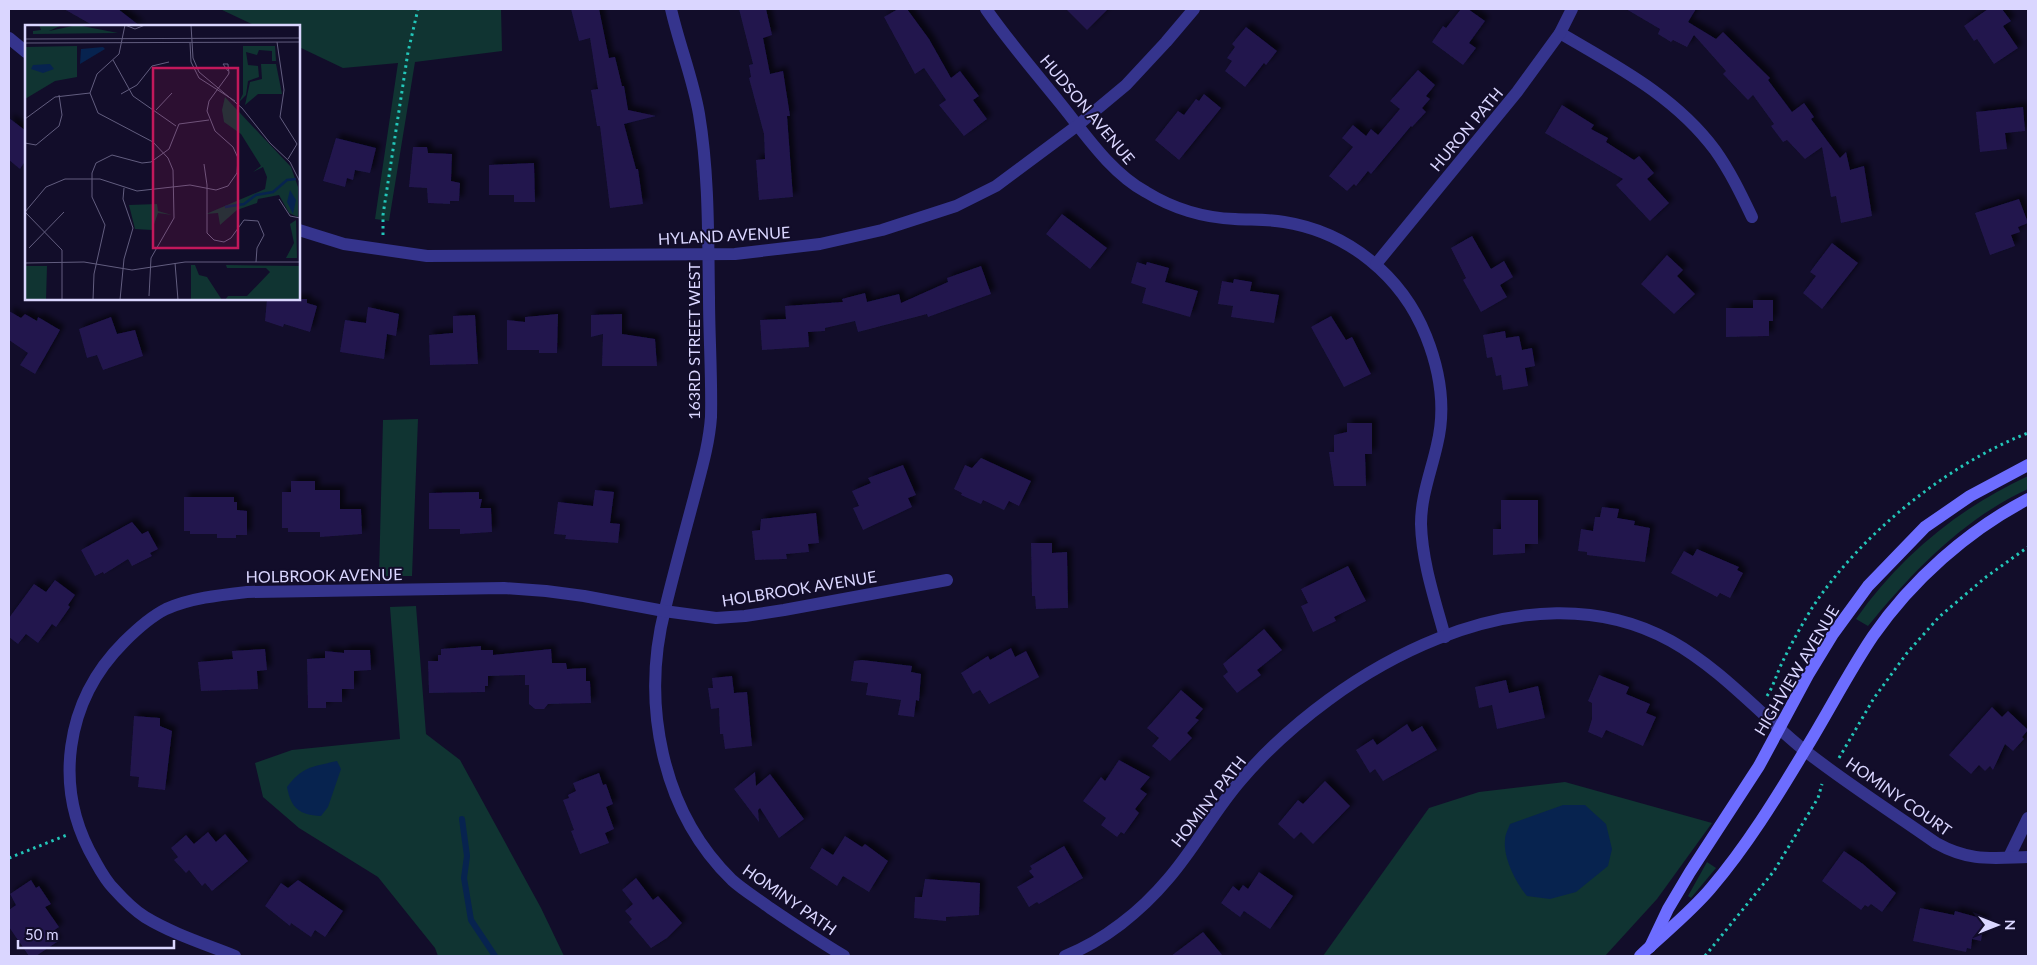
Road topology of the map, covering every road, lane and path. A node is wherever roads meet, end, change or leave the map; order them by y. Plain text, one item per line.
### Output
1 (418, 9) edge
2 (671, 9) edge
3 (986, 9) edge
4 (1194, 9) edge
5 (1572, 9) edge
6 (1560, 33) junction
7 (9, 38) edge
8 (25, 51) edge
9 (1078, 125) junction
10 (1752, 218) dead end
11 (300, 230) edge
12 (381, 250) junction
13 (708, 255) junction
14 (1376, 264) junction
15 (2028, 465) edge
16 (2028, 500) edge
17 (2028, 547) edge
18 (947, 580) dead end
19 (664, 611) junction
20 (1445, 636) junction
21 (1779, 728) junction
22 (1805, 751) junction
23 (1832, 770) junction
24 (2028, 818) edge
25 (79, 830) junction
26 (2009, 857) junction
27 (2028, 857) edge
28 (9, 858) edge
29 (1650, 946) junction
30 (235, 956) edge
31 (844, 956) edge
32 (1065, 956) edge
33 (1640, 956) edge
34 (1705, 956) edge

1 - 12 path
2 - 13 street, 163RD STREET WEST
3 - 9 street, HUDSON AVENUE
4 - 9 street, HYLAND AVENUE
5 - 6 street, HURON PATH
6 - 10 street
6 - 14 street, HURON PATH
7 - 8 street
9 - 13 street, HYLAND AVENUE
9 - 14 street, HUDSON AVENUE
11 - 12 street, HYLAND AVENUE
12 - 13 street, HYLAND AVENUE
13 - 19 street, 163RD STREET WEST
14 - 20 street, HUDSON AVENUE
15 - 21 street, HIGHVIEW AVENUE
16 - 22 street, HIGHVIEW AVENUE
17 - 23 path
18 - 19 street, HOLBROOK AVENUE
19 - 25 street, HOLBROOK AVENUE
19 - 31 street, HOMINY PATH
20 - 21 street, HOMINY PATH
20 - 32 street, HOMINY PATH
21 - 22 street, HOMINY PATH
21 - 29 street, HIGHVIEW AVENUE
22 - 23 street, HOMINY COURT
22 - 29 street, HIGHVIEW AVENUE
23 - 26 street, HOMINY COURT
23 - 34 path
24 - 26 street
25 - 28 path
25 - 30 street, HOLBROOK AVENUE
26 - 27 street, HOMINY COURT
29 - 33 street, HIGHVIEW AVENUE

